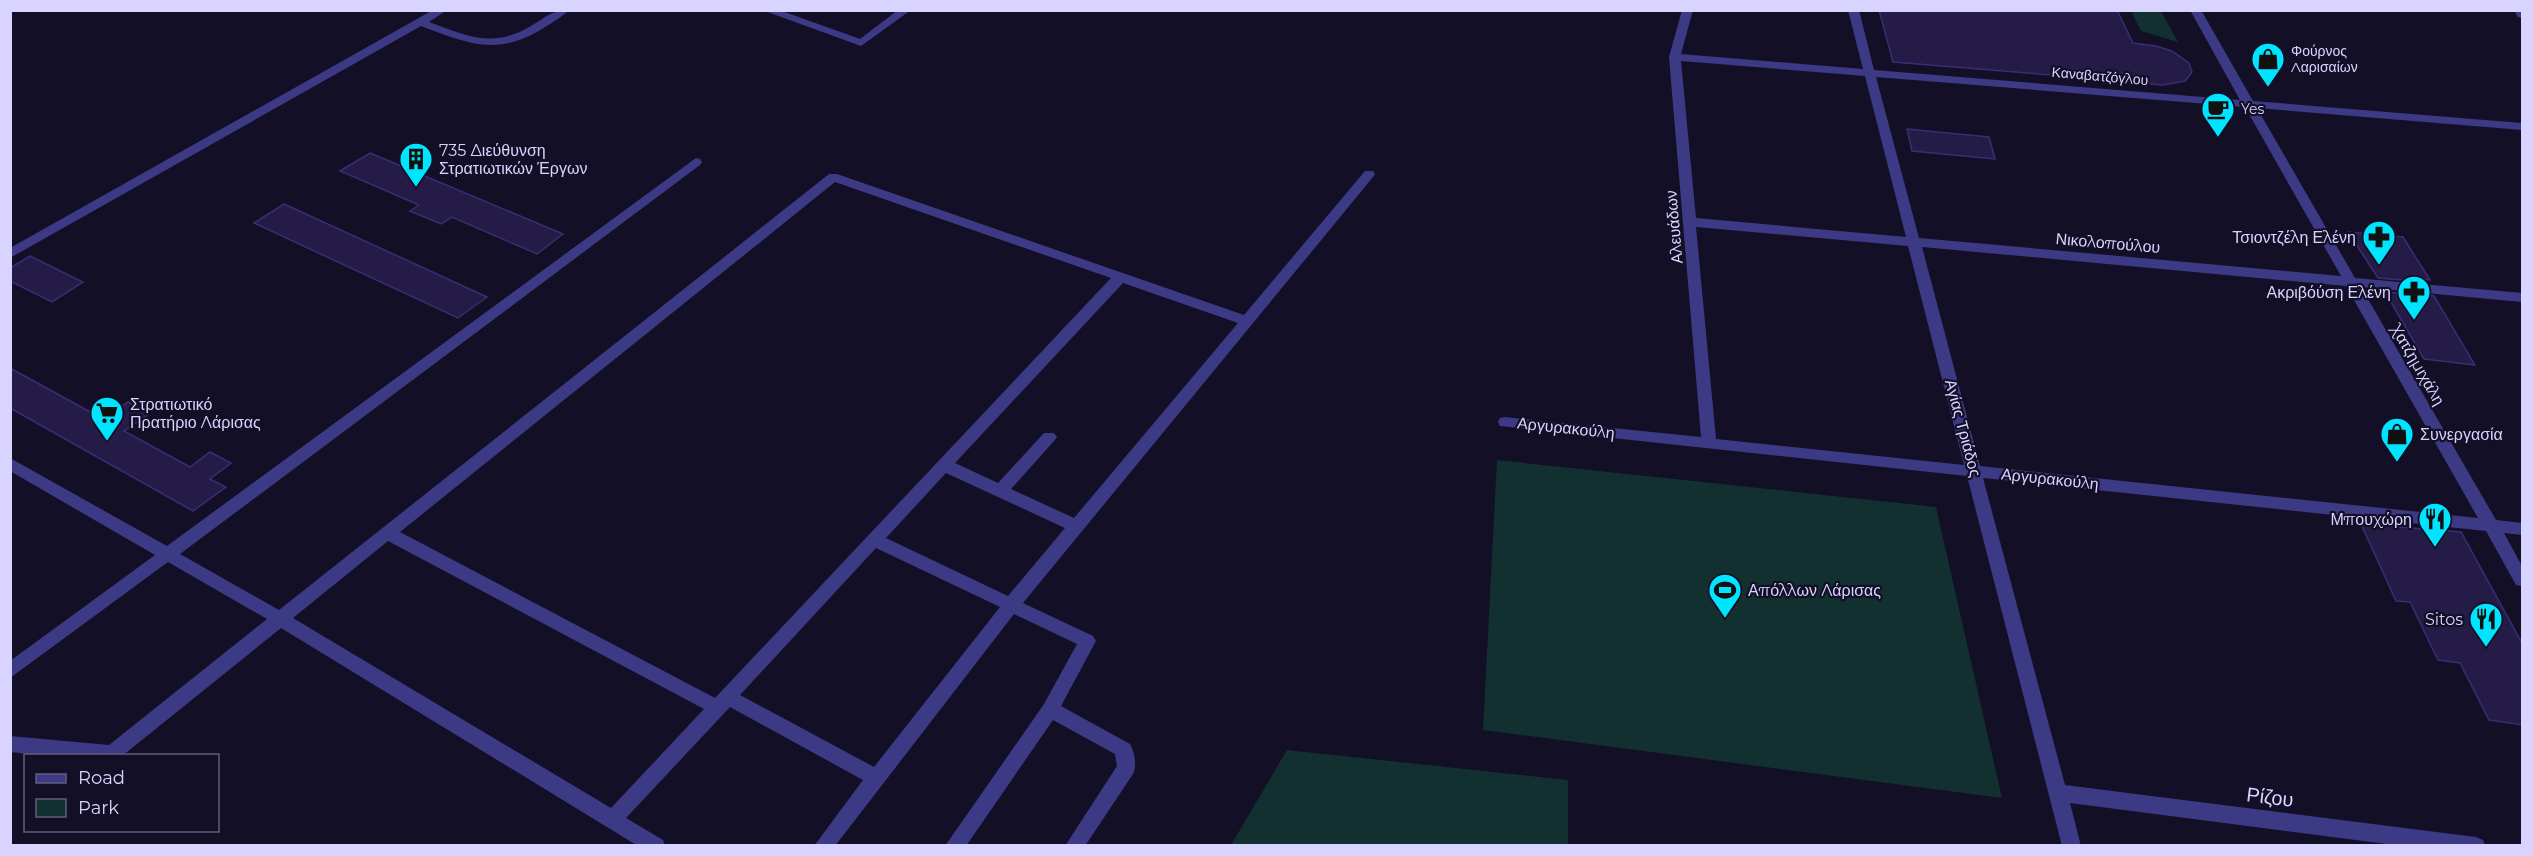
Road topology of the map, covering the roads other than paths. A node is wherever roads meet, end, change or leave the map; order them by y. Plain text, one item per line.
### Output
1 (442, 10) edge
2 (564, 10) edge
3 (767, 10) edge
4 (906, 10) edge
5 (1688, 10) edge
6 (1853, 10) edge
7 (2195, 10) edge
8 (2518, 10) edge
9 (2523, 15) edge
10 (422, 23) junction
11 (1675, 57) junction
12 (1870, 73) junction
13 (2250, 103) junction
14 (2523, 126) edge
15 (696, 162) dead end
16 (1369, 174) dead end
17 (1690, 222) junction
18 (1914, 242) junction
19 (10, 254) edge
20 (1120, 277) junction
21 (2351, 281) junction
22 (2523, 297) edge
23 (1247, 321) junction
24 (1505, 422) dead end
25 (1049, 437) dead end
26 (1709, 443) junction
27 (10, 464) edge
28 (944, 465) junction
29 (1974, 471) junction
30 (1000, 491) junction
31 (1076, 526) junction
32 (2491, 526) junction
33 (2523, 530) edge
34 (387, 533) junction
35 (874, 540) junction
36 (170, 554) junction
37 (2523, 580) edge
38 (1011, 605) junction
39 (280, 619) junction
40 (10, 670) edge
41 (722, 702) junction
42 (1050, 709) junction
43 (10, 744) edge
44 (109, 754) edge
45 (877, 778) junction
46 (2059, 793) junction
47 (613, 819) junction
48 (656, 846) edge
49 (823, 846) edge
50 (954, 846) edge
51 (1074, 846) edge
52 (2072, 846) edge
53 (2476, 846) edge

1 - 10 street
2 - 10 street
3 - 4 street
5 - 11 street, Αλευάδων
6 - 12 street, Αγίας Τριάδος
7 - 13 street, Χατζημιχάλη
8 - 9 street
10 - 19 street
11 - 12 street, Καναβατζόγλου
11 - 17 street, Αλευάδων
12 - 13 street, Καναβατζόγλου
12 - 18 street, Αγίας Τριάδος
13 - 14 street, Καναβατζόγλου
13 - 21 street, Χατζημιχάλη
15 - 36 street
16 - 23 street
17 - 18 street, Νικολοπούλου
17 - 26 street, Αλευάδων
18 - 21 street, Νικολοπούλου
18 - 29 street, Αγίας Τριάδος
20 - 23 street
20 - 28 street
20 - 34 street
21 - 22 street, Νικολοπούλου
21 - 32 street, Χατζημιχάλη
23 - 31 street
24 - 26 street, Αργυρακούλη
25 - 30 street
26 - 29 street, Αργυρακούλη
27 - 36 street
28 - 30 street
28 - 35 street
29 - 32 street, Αργυρακούλη
29 - 46 street, Αγίας Τριάδος
30 - 31 street
31 - 38 street
32 - 33 street, Αργυρακούλη
32 - 37 street, Χατζημιχάλη
34 - 39 street
34 - 41 street
35 - 38 street
35 - 41 street
36 - 39 street
36 - 40 street
38 - 42 street
38 - 45 street
39 - 44 street
39 - 47 street
41 - 45 street
41 - 47 street
42 - 50 street
42 - 51 street
43 - 44 street
45 - 49 street
46 - 52 street, Αγίας Τριάδος
46 - 53 street, Ρίζου
47 - 48 street

